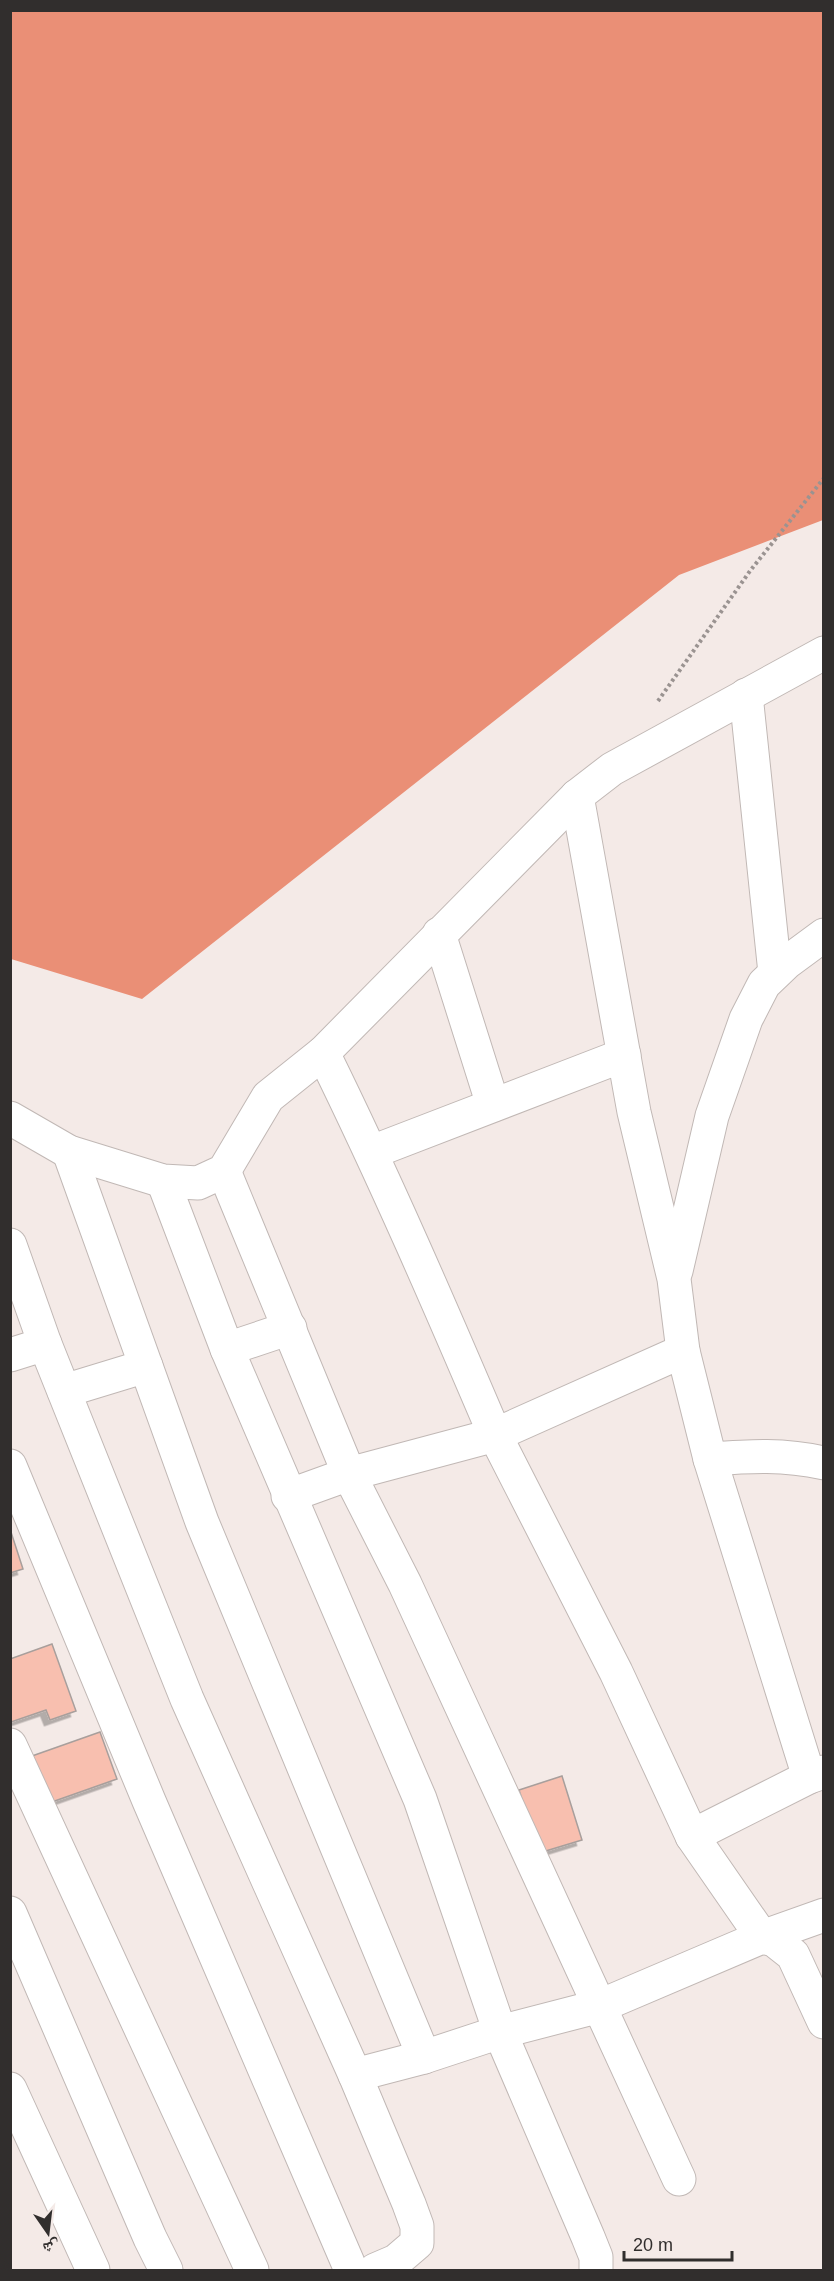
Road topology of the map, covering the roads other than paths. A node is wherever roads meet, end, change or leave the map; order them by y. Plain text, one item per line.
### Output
1 (824, 653) edge
2 (746, 694) junction
3 (577, 796) junction
4 (439, 934) junction
5 (824, 935) edge
6 (775, 973) junction
7 (323, 1053) junction
8 (624, 1055) junction
9 (493, 1105) junction
10 (10, 1118) edge
11 (69, 1152) junction
12 (372, 1152) junction
13 (224, 1171) junction
14 (163, 1181) junction
15 (10, 1245) edge
16 (674, 1279) junction
17 (290, 1328) junction
18 (45, 1344) junction
19 (227, 1349) junction
20 (683, 1351) junction
21 (10, 1355) edge
22 (146, 1366) junction
23 (64, 1391) junction
24 (495, 1435) junction
25 (710, 1459) junction
26 (824, 1463) edge
27 (10, 1466) edge
28 (349, 1474) junction
29 (288, 1496) junction
30 (10, 1745) edge
31 (816, 1775) edge
32 (692, 1836) junction
33 (10, 1913) edge
34 (824, 1915) edge
35 (762, 1937) junction
36 (600, 2006) junction
37 (824, 2022) edge
38 (500, 2032) junction
39 (424, 2057) junction
40 (355, 2075) junction
41 (10, 2089) edge
42 (679, 2179) dead end
43 (93, 2271) edge
44 (166, 2271) edge
45 (252, 2271) edge
46 (351, 2271) edge
47 (375, 2271) edge
48 (596, 2271) edge

1 - 2 street
2 - 3 street
2 - 6 street
3 - 4 street
3 - 8 street
4 - 7 street
4 - 9 street
5 - 6 street
6 - 16 street
7 - 12 street
7 - 13 street
8 - 9 street
8 - 16 street
9 - 12 street
10 - 11 street
11 - 14 street
11 - 22 street
12 - 24 street
13 - 14 street
13 - 17 street
14 - 19 street
15 - 18 street
16 - 20 street
17 - 19 street
17 - 28 street
18 - 21 street
18 - 23 street
19 - 29 street
20 - 24 street
20 - 25 street
22 - 23 street
22 - 39 street
23 - 40 street
24 - 28 street
24 - 32 street
25 - 26 street
25 - 31 street
27 - 46 street
28 - 29 street
28 - 36 street
29 - 38 street
30 - 45 street
31 - 32 street
32 - 35 street
33 - 44 street
34 - 35 street
35 - 36 street
35 - 37 street
36 - 38 street
36 - 42 street
38 - 39 street
38 - 48 street
39 - 40 street
40 - 47 street
41 - 43 street

